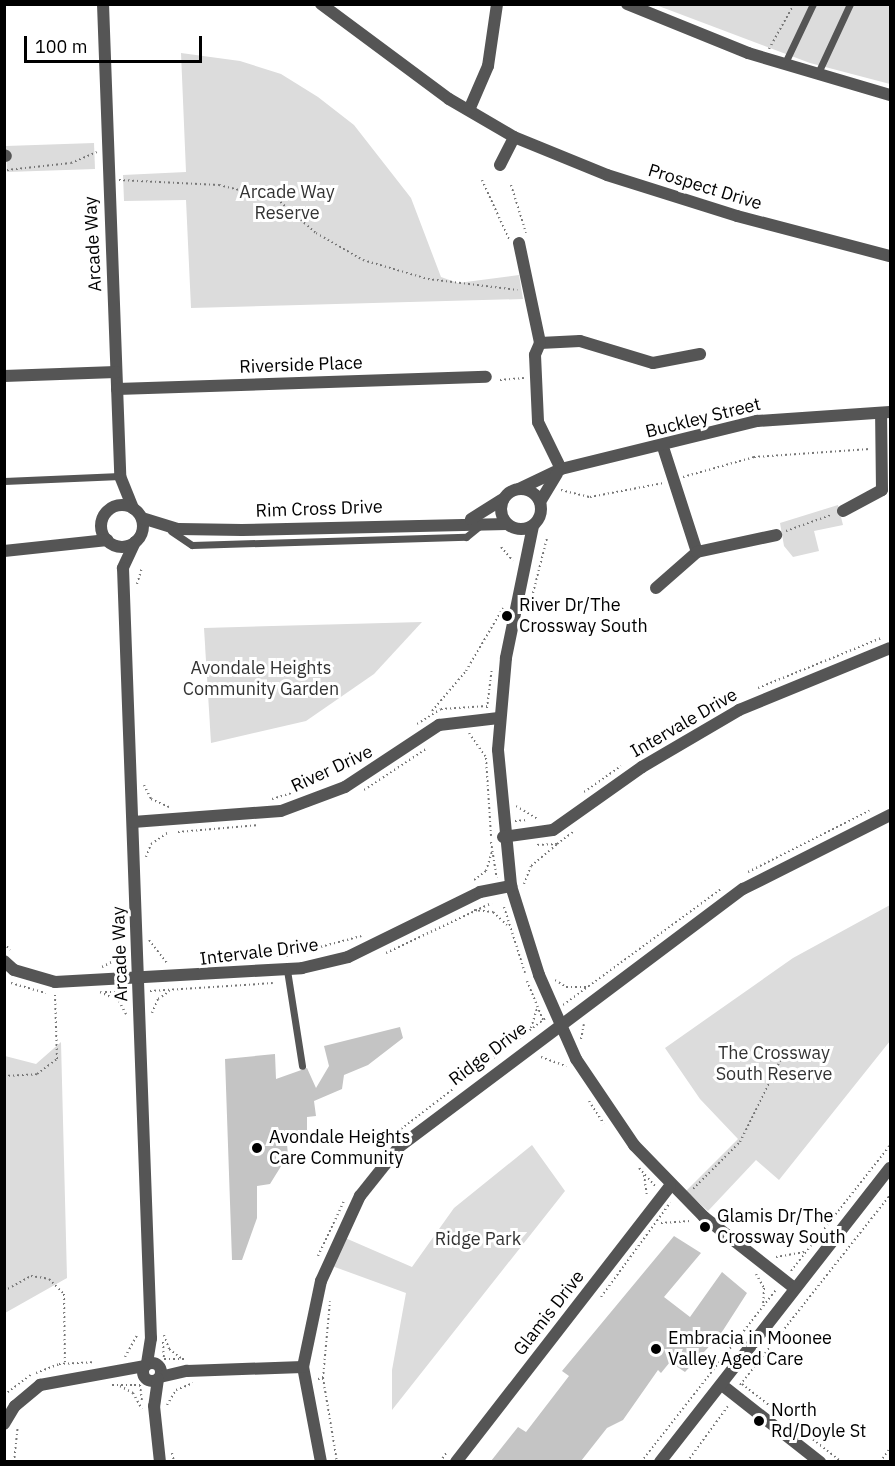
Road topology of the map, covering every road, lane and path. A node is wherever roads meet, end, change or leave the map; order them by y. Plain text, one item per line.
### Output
1 (103, 4) edge
2 (321, 4) edge
3 (496, 4) edge
4 (627, 4) edge
5 (794, 4) edge
6 (813, 4) edge
7 (850, 4) edge
8 (767, 51) dead end
9 (784, 65) junction
10 (817, 75) junction
11 (891, 95) edge
12 (469, 110) junction
13 (514, 137) junction
14 (97, 152) dead end
15 (500, 165) dead end
16 (7, 170) dead end
17 (122, 180) dead end
18 (482, 180) dead end
19 (511, 185) dead end
20 (519, 243) junction
21 (891, 256) edge
22 (526, 291) junction
23 (540, 343) junction
24 (700, 354) dead end
25 (116, 372) junction
26 (4, 375) edge
27 (486, 377) dead end
28 (530, 378) dead end
29 (500, 380) dead end
30 (117, 389) junction
31 (886, 412) edge
32 (663, 447) junction
33 (881, 448) junction
34 (561, 469) junction
35 (120, 479) junction
36 (4, 480) edge
37 (672, 480) junction
38 (887, 483) edge
39 (547, 485) junction
40 (519, 489) junction
41 (502, 500) junction
42 (540, 502) junction
43 (133, 508) junction
44 (843, 511) joint
45 (106, 514) junction
46 (142, 518) junction
47 (461, 522) junction
48 (482, 523) junction
49 (510, 526) junction
50 (533, 526) junction
51 (175, 530) junction
52 (777, 535) joint
53 (546, 538) dead end
54 (137, 540) junction
55 (82, 541) junction
56 (110, 542) junction
57 (501, 547) dead end
58 (4, 551) edge
59 (697, 552) junction
60 (527, 559) junction
61 (142, 567) dead end
62 (123, 568) junction
63 (514, 568) dead end
64 (137, 586) dead end
65 (656, 588) dead end
66 (506, 597) dead end
67 (531, 599) dead end
68 (503, 608) junction
69 (499, 628) dead end
70 (891, 648) edge
71 (494, 658) dead end
72 (430, 713) junction
73 (491, 714) junction
74 (414, 727) dead end
75 (460, 731) dead end
76 (486, 748) dead end
77 (486, 758) junction
78 (143, 773) dead end
79 (144, 785) junction
80 (302, 790) dead end
81 (144, 797) dead end
82 (265, 801) dead end
83 (512, 804) dead end
84 (171, 807) junction
85 (182, 807) dead end
86 (153, 808) dead end
87 (872, 810) dead end
88 (891, 815) edge
89 (139, 822) junction
90 (576, 830) dead end
91 (171, 832) dead end
92 (504, 843) junction
93 (558, 844) junction
94 (530, 845) dead end
95 (146, 857) junction
96 (147, 869) dead end
97 (521, 874) dead end
98 (742, 875) dead end
99 (508, 884) junction
100 (724, 887) dead end
101 (526, 895) dead end
102 (472, 910) dead end
103 (149, 928) dead end
104 (510, 930) junction
105 (125, 932) dead end
106 (368, 934) dead end
107 (149, 940) junction
108 (4, 943) edge
109 (125, 944) junction
110 (126, 955) dead end
111 (283, 956) dead end
112 (9, 957) edge
113 (150, 957) dead end
114 (158, 966) dead end
115 (116, 967) dead end
116 (287, 970) junction
117 (139, 980) junction
118 (55, 982) junction
119 (555, 987) dead end
120 (587, 987) junction
121 (172, 990) dead end
122 (100, 992) dead end
123 (559, 996) dead end
124 (537, 1007) junction
125 (152, 1013) junction
126 (556, 1018) junction
127 (588, 1018) dead end
128 (583, 1020) dead end
129 (152, 1025) dead end
130 (529, 1030) junction
131 (547, 1047) dead end
132 (560, 1054) dead end
133 (781, 1059) dead end
134 (302, 1066) dead end
135 (4, 1076) edge
136 (585, 1094) dead end
137 (397, 1133) dead end
138 (611, 1134) dead end
139 (891, 1145) edge
140 (637, 1166) dead end
141 (891, 1168) edge
142 (643, 1173) junction
143 (686, 1182) dead end
144 (670, 1186) junction
145 (655, 1187) dead end
146 (693, 1189) junction
147 (891, 1195) edge
148 (699, 1196) dead end
149 (346, 1198) dead end
150 (646, 1198) dead end
151 (683, 1198) junction
152 (694, 1222) dead end
153 (658, 1224) dead end
154 (807, 1250) junction
155 (316, 1262) dead end
156 (754, 1271) dead end
157 (789, 1279) junction
158 (4, 1291) edge
159 (331, 1298) dead end
160 (762, 1308) junction
161 (138, 1321) dead end
162 (138, 1333) junction
163 (139, 1350) dead end
164 (195, 1358) dead end
165 (131, 1360) dead end
166 (123, 1361) dead end
167 (101, 1362) dead end
168 (65, 1364) junction
169 (185, 1365) junction
170 (303, 1367) junction
171 (116, 1373) junction
172 (151, 1373) junction
173 (66, 1377) junction
174 (323, 1378) dead end
175 (194, 1383) dead end
176 (741, 1383) junction
177 (108, 1385) dead end
178 (722, 1385) junction
179 (4, 1395) edge
180 (736, 1396) junction
181 (154, 1409) junction
182 (19, 1421) dead end
183 (4, 1424) edge
184 (891, 1448) edge
185 (14, 1461) edge
186 (160, 1461) edge
187 (321, 1461) edge
188 (456, 1461) edge
189 (640, 1461) edge
190 (660, 1461) edge
191 (687, 1461) edge
192 (820, 1461) edge
193 (842, 1461) edge
194 (880, 1461) edge

1 - 25 street, Arcade Way
2 - 12 street, Prospect Drive
3 - 12 street
4 - 9 street
5 - 8 path
6 - 9 lane
7 - 10 lane
9 - 10 street
10 - 11 street
12 - 13 street, Prospect Drive
13 - 15 street
13 - 21 street, Prospect Drive
14 - 16 path
17 - 22 path
18 - 20 path
19 - 20 path
20 - 22 street
22 - 23 street
23 - 24 street
23 - 34 street
25 - 26 street
25 - 30 street, Arcade Way
27 - 30 street, Riverside Place
28 - 29 path
30 - 35 street, Arcade Way
31 - 32 street, Buckley Street
31 - 33 street
32 - 34 street, Buckley Street
32 - 37 street
33 - 37 path
33 - 38 street
34 - 39 street
34 - 40 street, Buckley Street
35 - 36 lane
35 - 43 street, Arcade Way
35 - 45 street, Arcade Way
37 - 39 path
37 - 59 street
38 - 44 street
39 - 42 street
40 - 41 street
40 - 42 street
41 - 47 street, Rim Cross Drive
41 - 49 street
42 - 50 street
43 - 45 street
43 - 46 street, Arcade Way
44 - 52 path
45 - 55 street
45 - 56 street, Arcade Way
46 - 51 street, Rim Cross Drive
46 - 54 street, Arcade Way
47 - 48 street, Rim Cross Drive
47 - 51 street, Rim Cross Drive
48 - 49 street, Rim Cross Drive
48 - 51 lane
49 - 50 street
49 - 60 street
50 - 60 street
51 - 54 street, Rim Cross Drive
52 - 59 street
53 - 67 path
54 - 56 street, Rim Cross Drive
54 - 62 street, Arcade Way
55 - 56 street
55 - 58 street
56 - 62 street, Arcade Way
57 - 63 path
59 - 65 street
60 - 73 street
61 - 64 path
62 - 89 street, Arcade Way
66 - 68 path
68 - 69 path
68 - 72 path
70 - 92 street, Intervale Drive
71 - 73 path
72 - 73 path
72 - 74 path
73 - 89 street, River Drive
73 - 92 street
75 - 77 path
76 - 77 path
77 - 92 path
78 - 79 path
79 - 81 path
79 - 84 path
80 - 82 path
83 - 92 path
84 - 85 path
84 - 86 path
87 - 98 path
88 - 126 street, Ridge Drive
89 - 95 path
89 - 117 street, Arcade Way
90 - 93 path
91 - 95 path
92 - 99 street
92 - 99 path
92 - 99 path
93 - 94 path
93 - 99 path
95 - 96 path
97 - 99 path
99 - 101 path
99 - 104 path
99 - 116 street, Intervale Drive
99 - 126 street
100 - 120 path
102 - 104 path
103 - 107 path
104 - 124 path
105 - 109 path
106 - 111 path
107 - 113 path
107 - 114 path
108 - 112 path
109 - 110 path
109 - 115 path
112 - 118 street, Intervale Drive
116 - 117 street, Intervale Drive
116 - 134 lane
117 - 118 street, Intervale Drive
117 - 122 path
117 - 125 path
117 - 172 street, Arcade Way
118 - 135 path
119 - 120 path
120 - 126 path
121 - 125 path
123 - 126 path
124 - 126 path
124 - 130 path
125 - 129 path
126 - 130 path
126 - 144 street
126 - 170 street, Ridge Drive
127 - 128 path
130 - 137 path
131 - 132 path
133 - 146 path
136 - 138 path
139 - 154 path
140 - 142 path
141 - 157 street
142 - 145 path
142 - 150 path
143 - 146 path
144 - 151 street
144 - 188 street, Glamis Drive
146 - 148 path
146 - 151 path
147 - 176 path
149 - 155 path
151 - 157 street
152 - 153 path
154 - 157 path
154 - 157 path
156 - 160 path
157 - 160 path
157 - 178 street
158 - 168 path
159 - 174 path
160 - 189 path
161 - 162 path
162 - 163 path
162 - 171 path
164 - 169 path
165 - 166 path
167 - 168 path
168 - 173 path
168 - 179 path
169 - 169 path
169 - 170 street
169 - 172 street
170 - 187 street, Ridge Drive
171 - 172 street
171 - 172 path
171 - 173 street
171 - 177 path
171 - 181 path
172 - 181 street, Arcade Way
173 - 183 street
175 - 181 path
176 - 180 path
176 - 193 path
178 - 180 street
178 - 190 street
180 - 191 path
180 - 192 street
181 - 186 street, Arcade Way
182 - 185 path
184 - 194 path

